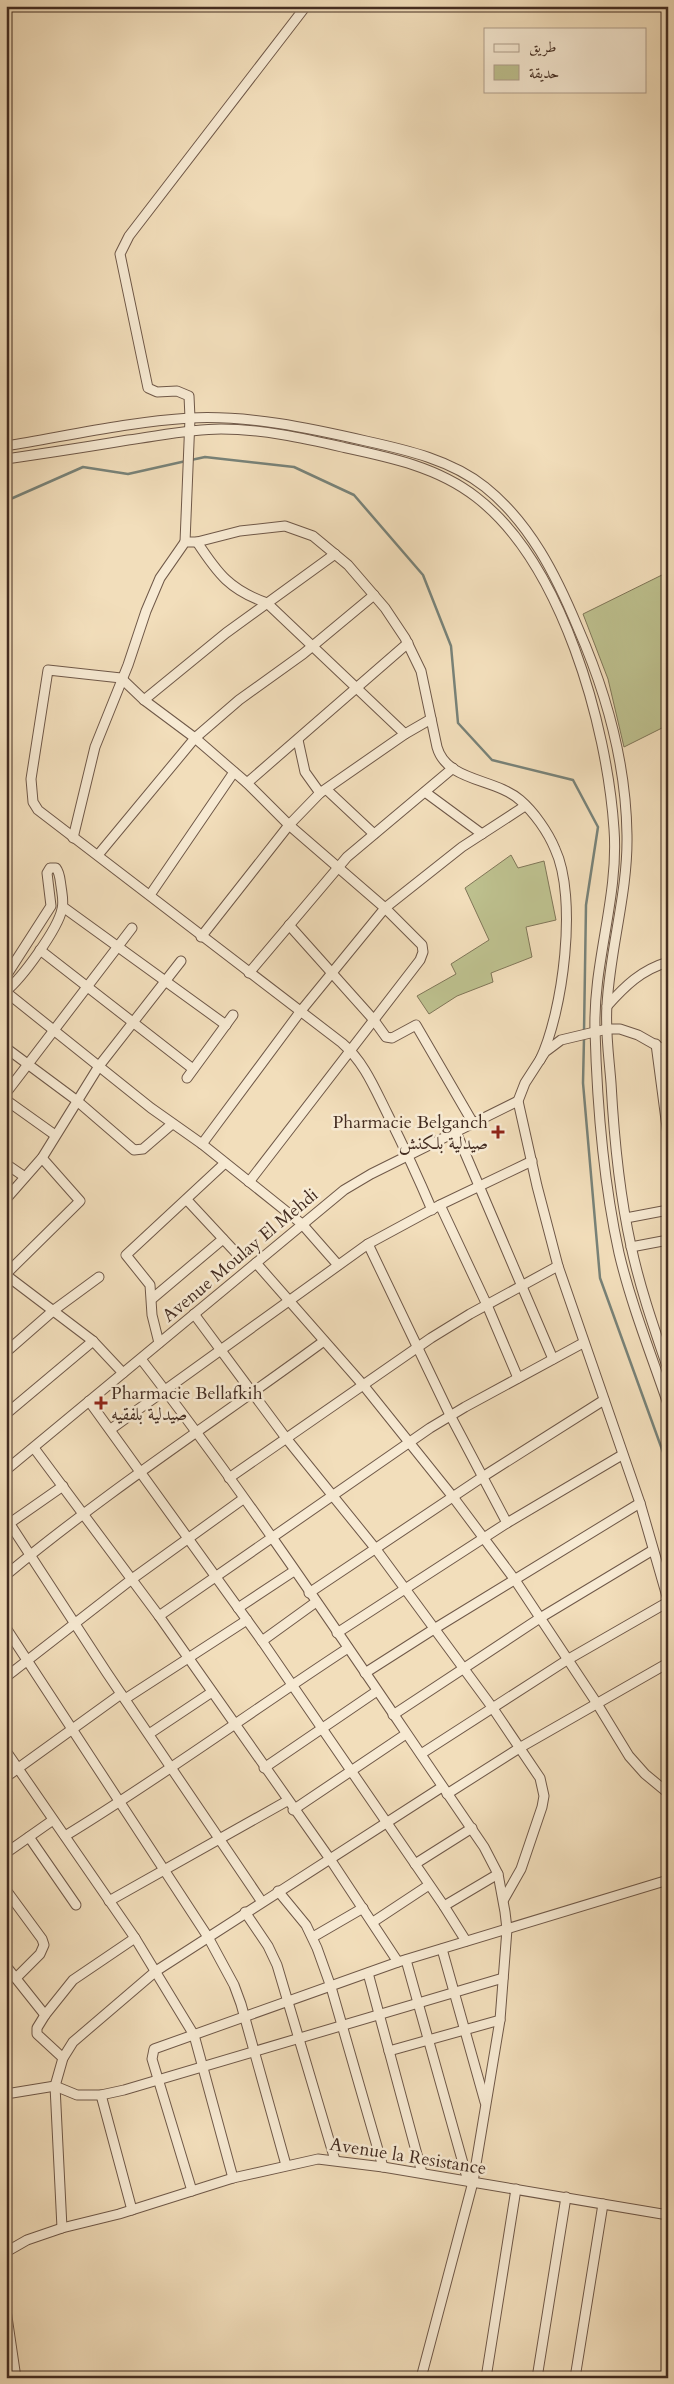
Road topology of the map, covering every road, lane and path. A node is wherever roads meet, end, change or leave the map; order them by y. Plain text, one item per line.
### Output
1 (306, 6) edge
2 (190, 418) junction
3 (190, 431) junction
4 (6, 446) edge
5 (6, 459) edge
6 (185, 542) junction
7 (197, 542) junction
8 (335, 554) junction
9 (374, 595) junction
10 (267, 602) junction
11 (408, 644) junction
12 (312, 645) junction
13 (121, 678) junction
14 (598, 679) junction
15 (586, 684) junction
16 (357, 689) junction
17 (144, 700) junction
18 (431, 719) junction
19 (405, 734) junction
20 (195, 738) junction
21 (298, 740) junction
22 (452, 768) junction
23 (234, 772) junction
24 (621, 776) junction
25 (607, 777) junction
26 (247, 783) junction
27 (323, 792) junction
28 (425, 792) junction
29 (525, 806) junction
30 (289, 825) junction
31 (374, 834) junction
32 (482, 834) junction
33 (73, 838) junction
34 (98, 854) junction
35 (338, 866) junction
36 (150, 895) junction
37 (63, 907) junction
38 (385, 908) junction
39 (289, 925) junction
40 (132, 928) dead end
41 (201, 937) junction
42 (118, 946) junction
43 (40, 950) junction
44 (180, 961) dead end
45 (668, 962) edge
46 (249, 973) junction
47 (333, 973) junction
48 (6, 976) edge
49 (165, 980) junction
50 (86, 986) junction
51 (6, 991) edge
52 (607, 1006) junction
53 (300, 1012) junction
54 (233, 1016) dead end
55 (595, 1016) junction
56 (373, 1019) junction
57 (133, 1022) junction
58 (226, 1024) junction
59 (54, 1029) junction
60 (607, 1029) junction
61 (592, 1032) junction
62 (656, 1044) junction
63 (6, 1048) edge
64 (349, 1049) junction
65 (668, 1052) edge
66 (540, 1060) junction
67 (27, 1063) junction
68 (99, 1066) junction
69 (193, 1069) junction
70 (187, 1078) dead end
71 (6, 1093) edge
72 (6, 1100) edge
73 (76, 1100) junction
74 (518, 1101) junction
75 (473, 1123) junction
76 (172, 1124) junction
77 (456, 1132) junction
78 (56, 1135) junction
79 (668, 1136) edge
80 (202, 1144) junction
81 (408, 1156) junction
82 (42, 1158) junction
83 (532, 1161) junction
84 (225, 1163) junction
85 (6, 1164) edge
86 (25, 1177) junction
87 (249, 1182) junction
88 (480, 1186) junction
89 (6, 1199) edge
90 (187, 1200) junction
91 (436, 1208) junction
92 (668, 1210) edge
93 (626, 1218) junction
94 (302, 1224) junction
95 (223, 1239) junction
96 (668, 1240) edge
97 (368, 1244) junction
98 (631, 1247) junction
99 (240, 1257) dead end
100 (256, 1263) junction
101 (338, 1265) junction
102 (558, 1266) junction
103 (6, 1275) edge
104 (99, 1277) dead end
105 (523, 1285) junction
106 (153, 1298) junction
107 (290, 1301) junction
108 (487, 1305) junction
109 (54, 1310) junction
110 (194, 1314) junction
111 (93, 1341) junction
112 (324, 1341) junction
113 (159, 1343) junction
114 (583, 1343) junction
115 (418, 1347) junction
116 (220, 1349) junction
117 (6, 1352) edge
118 (141, 1359) junction
119 (553, 1359) junction
120 (668, 1369) edge
121 (123, 1373) junction
122 (518, 1378) junction
123 (364, 1386) junction
124 (165, 1390) junction
125 (254, 1393) junction
126 (604, 1400) junction
127 (89, 1401) junction
128 (668, 1404) edge
129 (6, 1414) edge
130 (450, 1415) junction
131 (111, 1429) junction
132 (196, 1432) junction
133 (286, 1438) junction
134 (409, 1443) junction
135 (34, 1448) junction
136 (622, 1455) junction
137 (6, 1470) edge
138 (141, 1472) junction
139 (484, 1476) junction
140 (228, 1478) junction
141 (63, 1486) junction
142 (332, 1494) junction
143 (453, 1497) junction
144 (243, 1499) junction
145 (640, 1503) junction
146 (85, 1513) junction
147 (8, 1521) edge
148 (507, 1523) junction
149 (271, 1538) junction
150 (484, 1538) junction
151 (188, 1539) junction
152 (375, 1548) junction
153 (653, 1550) junction
154 (30, 1554) junction
155 (294, 1571) junction
156 (6, 1575) edge
157 (215, 1576) junction
158 (132, 1579) junction
159 (515, 1580) junction
160 (405, 1589) junction
161 (309, 1592) junction
162 (668, 1601) edge
163 (316, 1602) junction
164 (238, 1608) junction
165 (160, 1616) junction
166 (540, 1618) junction
167 (246, 1620) junction
168 (75, 1624) junction
169 (6, 1628) edge
170 (434, 1629) junction
171 (337, 1633) junction
172 (262, 1641) junction
173 (348, 1648) junction
174 (188, 1658) junction
175 (28, 1660) junction
176 (568, 1660) junction
177 (668, 1663) edge
178 (464, 1668) junction
179 (365, 1673) junction
180 (6, 1677) edge
181 (292, 1685) junction
182 (212, 1692) junction
183 (378, 1692) junction
184 (123, 1696) junction
185 (596, 1702) junction
186 (492, 1707) junction
187 (393, 1715) junction
188 (233, 1723) junction
189 (73, 1728) junction
190 (322, 1728) junction
191 (149, 1734) junction
192 (406, 1734) junction
193 (521, 1747) junction
194 (6, 1751) edge
195 (421, 1754) junction
196 (16, 1768) junction
197 (172, 1768) junction
198 (264, 1768) junction
199 (352, 1772) junction
200 (6, 1776) edge
201 (445, 1790) junction
202 (668, 1793) edge
203 (287, 1801) junction
204 (120, 1802) junction
205 (293, 1810) junction
206 (53, 1820) junction
207 (385, 1823) junction
208 (472, 1828) junction
209 (65, 1836) junction
210 (29, 1837) junction
211 (220, 1840) junction
212 (6, 1853) edge
213 (330, 1859) junction
214 (415, 1864) junction
215 (163, 1871) junction
216 (498, 1874) junction
217 (668, 1880) edge
218 (429, 1885) junction
219 (6, 1890) edge
220 (278, 1891) junction
221 (504, 1899) junction
222 (110, 1901) junction
223 (262, 1902) junction
224 (76, 1905) dead end
225 (444, 1906) junction
226 (363, 1908) junction
227 (245, 1912) junction
228 (373, 1922) junction
229 (507, 1929) junction
230 (208, 1937) junction
231 (313, 1937) junction
232 (135, 1938) junction
233 (466, 1941) junction
234 (442, 1949) junction
235 (402, 1961) junction
236 (6, 1966) edge
237 (156, 1972) junction
238 (368, 1973) junction
239 (16, 1978) junction
240 (503, 1978) junction
241 (331, 1987) junction
242 (453, 1992) junction
243 (289, 2002) junction
244 (419, 2002) junction
245 (380, 2014) junction
246 (45, 2015) junction
247 (245, 2018) junction
248 (500, 2020) junction
249 (342, 2026) junction
250 (464, 2029) junction
251 (194, 2035) junction
252 (300, 2039) junction
253 (429, 2040) junction
254 (389, 2051) junction
255 (255, 2053) junction
256 (63, 2058) junction
257 (204, 2067) junction
258 (158, 2080) junction
259 (55, 2086) junction
260 (6, 2094) edge
261 (101, 2095) junction
262 (486, 2106) junction
263 (335, 2160) junction
264 (286, 2165) junction
265 (382, 2166) junction
266 (422, 2173) junction
267 (233, 2178) junction
268 (470, 2182) junction
269 (516, 2189) junction
270 (192, 2191) junction
271 (566, 2198) junction
272 (603, 2204) junction
273 (132, 2210) junction
274 (668, 2215) edge
275 (62, 2228) junction
276 (6, 2252) edge
277 (6, 2310) edge
278 (16, 2378) edge
279 (421, 2378) edge
280 (486, 2378) edge
281 (537, 2378) edge
282 (576, 2378) edge

1 - 2 street
2 - 3 street
2 - 4 street
2 - 14 street
3 - 5 street
3 - 6 street
3 - 15 street
6 - 7 street
6 - 13 street
7 - 8 street
7 - 10 street
8 - 9 street
8 - 10 street
9 - 11 street
9 - 12 street
10 - 12 street
10 - 17 street
11 - 16 street
11 - 18 street
12 - 16 street
12 - 20 street
13 - 17 street
13 - 33 street
13 - 33 street
14 - 15 street
14 - 24 street
15 - 25 street
16 - 19 street
16 - 21 street
17 - 20 street
18 - 19 street
18 - 22 street
19 - 27 street
20 - 23 street
20 - 34 street
21 - 26 street
21 - 27 street
22 - 28 street
22 - 29 street
23 - 26 street
23 - 36 street
24 - 25 street
24 - 52 street
25 - 55 street
26 - 30 street
27 - 30 street
27 - 31 street
28 - 31 street
28 - 32 street
29 - 32 street
29 - 66 street
30 - 35 street
30 - 41 street
31 - 35 street
32 - 38 street
33 - 34 street
34 - 36 street
35 - 38 street
35 - 39 street
36 - 41 street
37 - 42 street
37 - 43 street
37 - 48 street
38 - 47 street
38 - 56 street
39 - 46 street
39 - 47 street
40 - 42 street
41 - 46 street
42 - 49 street
42 - 50 street
43 - 50 street
43 - 51 street
44 - 49 street
45 - 52 street
46 - 53 street
47 - 53 street
47 - 56 street
49 - 57 street
49 - 58 street
50 - 57 street
50 - 59 street
51 - 59 street
52 - 55 street
52 - 60 street
53 - 64 street
53 - 80 street
54 - 58 street
55 - 61 street
56 - 64 street
56 - 75 street
57 - 68 street
57 - 69 street
58 - 69 street
59 - 67 street
59 - 68 street
60 - 61 street
60 - 62 street
60 - 93 street
61 - 66 street
61 - 128 street
62 - 65 street
62 - 79 street
63 - 67 street
64 - 81 street
64 - 87 street
66 - 74 street
67 - 71 street
67 - 73 street
68 - 73 street
68 - 76 street
69 - 70 street
72 - 78 street
73 - 76 street
73 - 78 street
74 - 75 street, Avenue Moulay El Mehdi
74 - 83 street
75 - 77 street, Avenue Moulay El Mehdi
76 - 80 street
77 - 81 street, Avenue Moulay El Mehdi
77 - 88 street
78 - 82 street
80 - 84 street
81 - 91 street
81 - 94 street, Avenue Moulay El Mehdi
82 - 86 street
82 - 103 street
83 - 88 street
83 - 102 street
84 - 87 street
84 - 90 street
85 - 86 street
86 - 89 street
87 - 94 street
88 - 91 street
88 - 105 street
90 - 95 street
90 - 106 street
91 - 97 street
91 - 108 street
92 - 93 street
93 - 98 street
94 - 100 street, Avenue Moulay El Mehdi
94 - 101 street
95 - 99 street
95 - 106 street
96 - 98 street
97 - 101 street
97 - 115 street
98 - 120 street
100 - 107 street
100 - 110 street, Avenue Moulay El Mehdi
101 - 107 street
102 - 105 street
102 - 114 street
103 - 109 street
104 - 109 street
105 - 108 street
105 - 119 street
106 - 113 street
107 - 112 street
107 - 116 street
108 - 115 street
108 - 122 street
109 - 111 street
109 - 117 street
110 - 113 street, Avenue Moulay El Mehdi
110 - 116 street
111 - 121 street
111 - 129 street
112 - 123 street
112 - 125 street
113 - 118 street, Avenue Moulay El Mehdi
114 - 119 street
114 - 126 street
115 - 123 street
115 - 130 street
116 - 124 street
116 - 125 street
118 - 121 street, Avenue Moulay El Mehdi
118 - 124 street
119 - 122 street
121 - 127 street, Avenue Moulay El Mehdi
122 - 130 street
123 - 133 street
123 - 134 street
124 - 131 street
124 - 132 street
125 - 132 street
125 - 133 street
126 - 136 street
126 - 139 street
127 - 131 street
127 - 135 street, Avenue Moulay El Mehdi
130 - 134 street
130 - 139 street
131 - 138 street
132 - 138 street
132 - 140 street
133 - 140 street
133 - 142 street
134 - 142 street
134 - 143 street
135 - 137 street, Avenue Moulay El Mehdi
135 - 141 street
136 - 145 street
136 - 148 street
138 - 146 street
138 - 151 street
139 - 143 street
139 - 148 street
140 - 144 street
141 - 146 street
141 - 147 street
142 - 149 street
142 - 152 street
143 - 150 street
143 - 152 street
144 - 149 street
144 - 151 street
145 - 153 street
145 - 159 street
146 - 154 street
146 - 158 street
147 - 154 street
148 - 150 street
149 - 155 street
149 - 157 street
150 - 159 street
150 - 160 street
151 - 157 street
151 - 158 street
152 - 160 street
152 - 161 street
153 - 162 street
153 - 166 street
154 - 156 street
154 - 168 street
155 - 161 street
155 - 164 street
157 - 164 street
157 - 165 street
158 - 165 street
158 - 168 street
159 - 166 street
159 - 170 street
160 - 170 street
160 - 171 street
161 - 163 street
162 - 176 street
163 - 171 street
163 - 172 street
164 - 167 street
165 - 174 street
166 - 176 street
166 - 178 street
167 - 172 street
167 - 174 street
168 - 175 street
168 - 184 street
169 - 175 street
170 - 178 street
170 - 179 street
171 - 173 street
172 - 181 street
173 - 179 street
173 - 181 street
174 - 182 street
174 - 184 street
175 - 180 street
175 - 189 street
176 - 185 street
176 - 186 street
177 - 185 street
178 - 186 street
178 - 187 street
179 - 183 street
181 - 188 street
181 - 190 street
182 - 188 street
182 - 191 street
183 - 187 street
183 - 190 street
184 - 189 street
184 - 191 street
185 - 193 street
185 - 202 street
186 - 193 street
186 - 195 street
187 - 192 street
188 - 197 street
188 - 198 street
189 - 196 street
189 - 204 street
190 - 198 street
190 - 199 street
191 - 197 street
192 - 195 street
192 - 199 street
193 - 201 street
193 - 221 street
194 - 196 street
195 - 201 street
196 - 200 street
196 - 206 street
197 - 204 street
197 - 211 street
198 - 203 street
199 - 205 street
199 - 207 street
201 - 207 street
201 - 208 street
203 - 205 street
203 - 211 street
204 - 209 street
204 - 215 street
205 - 213 street
206 - 209 street
206 - 210 street
207 - 213 street
207 - 214 street
208 - 214 street
208 - 216 street
209 - 222 street
210 - 212 street
210 - 224 street
211 - 215 street
211 - 223 street
213 - 220 street
213 - 226 street
214 - 218 street
215 - 222 street
215 - 230 street
216 - 221 street
216 - 225 street
217 - 229 street
218 - 225 street
218 - 228 street
219 - 239 street
220 - 223 street
220 - 231 street
221 - 229 street
222 - 232 street
223 - 227 street
225 - 233 street
226 - 228 street
226 - 231 street
227 - 230 street
227 - 243 street
228 - 235 street
229 - 233 street
229 - 240 street
230 - 237 street
230 - 247 street
231 - 241 street
232 - 237 street
232 - 246 street
233 - 234 street
234 - 235 street
234 - 242 street
235 - 238 street
235 - 244 street
236 - 239 street
237 - 251 street
237 - 256 street
238 - 241 street
238 - 245 street
239 - 246 street
240 - 242 street
240 - 248 street
241 - 243 street
241 - 249 street
242 - 244 street
242 - 250 street
243 - 247 street
243 - 252 street
244 - 245 street
244 - 253 street
245 - 249 street
245 - 254 street
246 - 256 street
247 - 251 street
247 - 255 street
248 - 250 street
248 - 262 street
249 - 252 street
249 - 265 street
250 - 253 street
250 - 262 street
251 - 257 street
251 - 258 street
252 - 255 street
252 - 263 street
253 - 254 street
253 - 268 street
254 - 266 street
255 - 257 street
255 - 264 street
256 - 259 street
257 - 258 street
257 - 267 street
258 - 261 street
258 - 270 street
259 - 260 street
259 - 261 street
259 - 275 street
261 - 273 street
262 - 268 street
263 - 264 street, Avenue la Resistance
263 - 265 street, Avenue la Resistance
264 - 267 street, Avenue la Resistance
265 - 266 street, Avenue la Resistance
266 - 268 street, Avenue la Resistance
267 - 270 street, Avenue la Resistance
268 - 269 street, Avenue la Resistance
268 - 279 street
269 - 271 street, Avenue la Resistance
269 - 280 street
270 - 273 street, Avenue la Resistance
271 - 272 street, Avenue la Resistance
271 - 281 street
272 - 274 street, Avenue la Resistance
272 - 282 street
273 - 275 street, Avenue la Resistance
275 - 276 street, Avenue la Resistance
277 - 278 street

